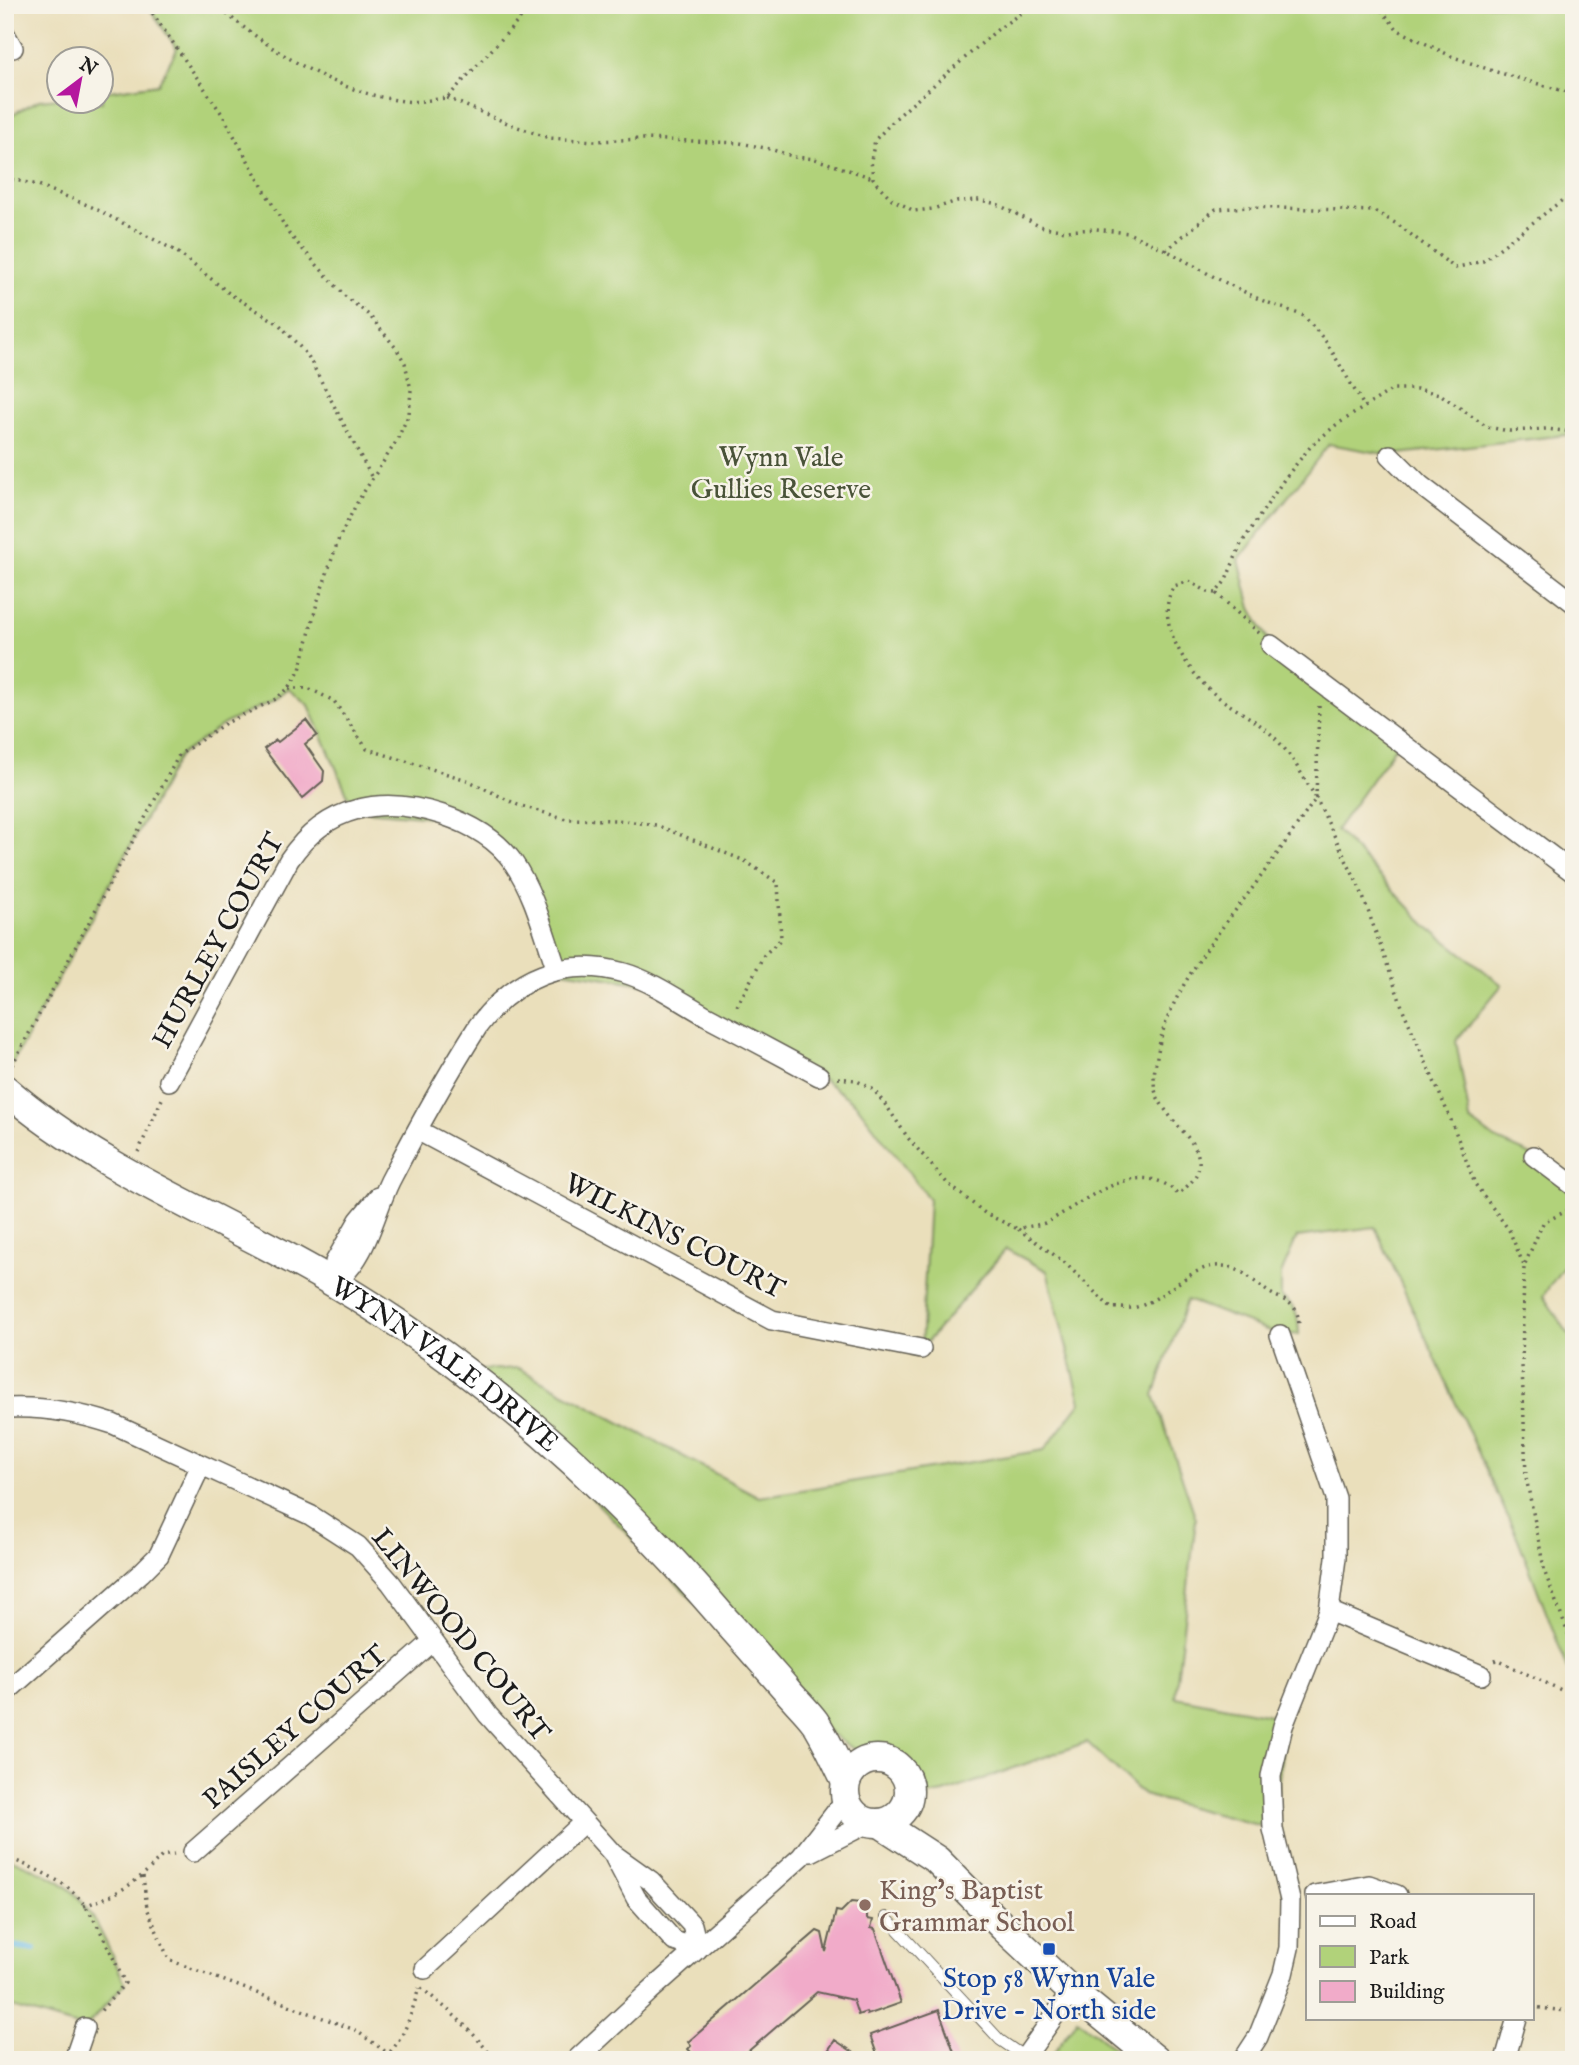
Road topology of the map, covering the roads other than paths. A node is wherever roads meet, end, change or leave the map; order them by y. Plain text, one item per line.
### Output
1 (1390, 455) dead end
2 (1574, 603) edge
3 (1271, 645) road end
4 (1574, 873) edge
5 (556, 970) junction
6 (12, 1075) edge
7 (819, 1076) road end
8 (169, 1081) road end
9 (419, 1130) junction
10 (1534, 1156) dead end
11 (1574, 1186) edge
12 (334, 1283) junction
13 (1280, 1335) road end
14 (921, 1349) dead end
15 (5, 1409) edge
16 (201, 1465) junction
17 (1329, 1611) junction
18 (432, 1642) junction
19 (1481, 1675) road end
20 (5, 1693) edge
21 (815, 1723) junction
22 (876, 1758) junction
23 (846, 1790) junction
24 (909, 1799) junction
25 (584, 1822) junction
26 (875, 1822) junction
27 (193, 1852) road end
28 (801, 1857) junction
29 (937, 1860) junction
30 (1320, 1894) edge
31 (1394, 1894) edge
32 (1299, 1898) edge
33 (886, 1917) dead end
34 (698, 1950) junction
35 (422, 1978) road end
36 (1072, 1991) junction
37 (1516, 2020) edge
38 (85, 2028) road end
39 (1024, 2058) edge
40 (74, 2060) edge
41 (576, 2060) edge
42 (1156, 2060) edge
43 (1243, 2060) edge
44 (1505, 2060) edge

1 - 2 street
3 - 4 street
5 - 7 street
5 - 8 street, HURLEY COURT
5 - 9 street
6 - 12 main road, WYNN VALE DRIVE
9 - 12 street
9 - 14 street, WILKINS COURT
10 - 11 street
12 - 21 main road, WYNN VALE DRIVE
13 - 17 street
15 - 16 street, LINWOOD COURT
16 - 18 street, LINWOOD COURT
16 - 20 street
17 - 19 street
17 - 32 street
18 - 25 street, LINWOOD COURT
18 - 27 street, PAISLEY COURT
21 - 22 main road, WYNN VALE DRIVE
21 - 23 main road, WYNN VALE DRIVE
22 - 23 main road
22 - 24 main road
23 - 26 main road
23 - 28 street
24 - 26 main road
24 - 29 main road
25 - 34 street, LINWOOD COURT
25 - 35 street
26 - 28 street
26 - 29 main road
28 - 34 street
29 - 36 main road
30 - 31 street
32 - 43 street
33 - 39 lane
34 - 41 street
36 - 39 street
36 - 42 main road
37 - 44 street
38 - 40 street

